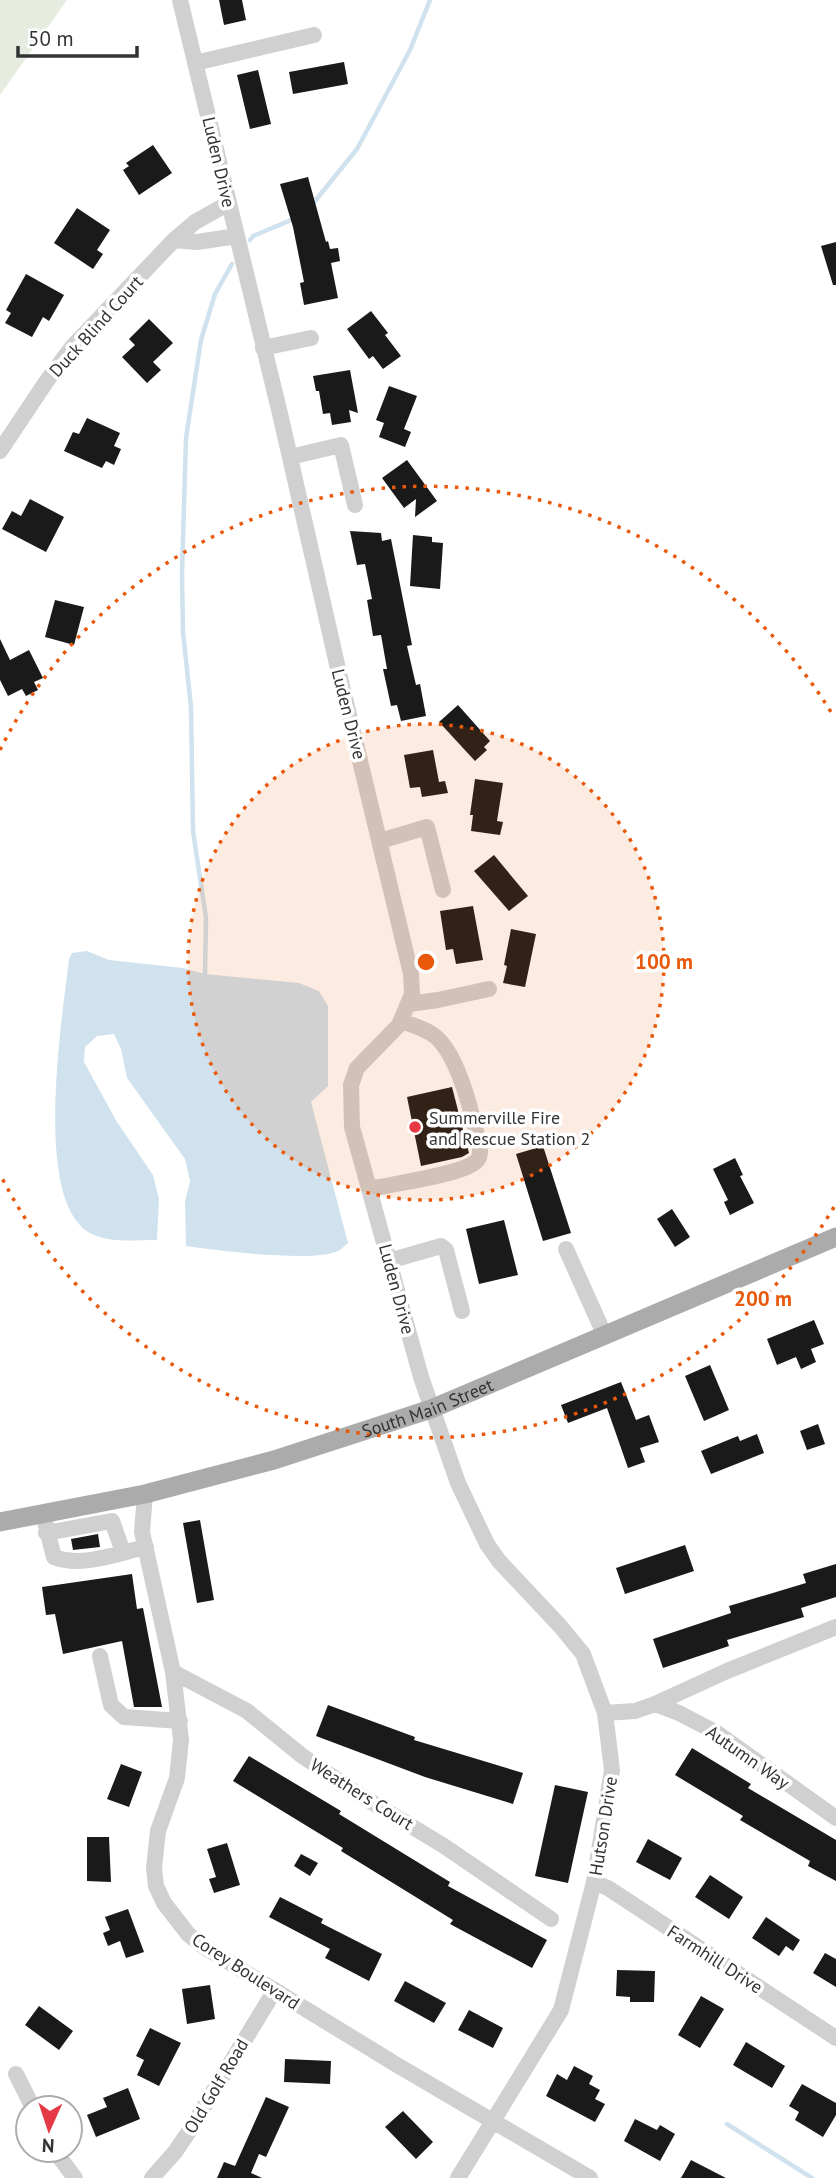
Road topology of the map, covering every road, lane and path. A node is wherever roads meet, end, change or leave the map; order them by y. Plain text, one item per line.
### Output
1 (180, 0) edge
2 (314, 35) dead end
3 (195, 63) junction
4 (229, 203) junction
5 (237, 236) junction
6 (174, 240) junction
7 (311, 338) dead end
8 (263, 348) junction
9 (0, 451) edge
10 (290, 457) junction
11 (355, 505) dead end
12 (380, 841) junction
13 (443, 890) dead end
14 (489, 989) dead end
15 (409, 1004) junction
16 (401, 1021) junction
17 (369, 1189) junction
18 (836, 1237) edge
19 (566, 1249) dead end
20 (389, 1261) junction
21 (462, 1311) dead end
22 (605, 1336) junction
23 (431, 1409) junction
24 (145, 1494) junction
25 (109, 1511) junction
26 (0, 1522) edge
27 (45, 1523) junction
28 (146, 1547) junction
29 (123, 1552) junction
30 (836, 1627) edge
31 (100, 1656) dead end
32 (173, 1672) junction
33 (655, 1704) junction
34 (605, 1713) junction
35 (180, 1721) junction
36 (836, 1818) edge
37 (594, 1882) junction
38 (551, 1919) dead end
39 (275, 1990) junction
40 (836, 2038) edge
41 (16, 2074) dead end
42 (26, 2094) edge
43 (492, 2122) junction
44 (152, 2178) edge
45 (458, 2178) edge
46 (590, 2178) edge

1 - 3 street, Luden Drive
2 - 3 street
3 - 4 street, Luden Drive
4 - 5 street, Luden Drive
4 - 6 street, Duck Blind Court
5 - 6 street
5 - 8 street, Luden Drive
6 - 9 street, Duck Blind Court
7 - 8 street
8 - 10 street, Luden Drive
10 - 11 street
10 - 12 street, Luden Drive
12 - 13 street
12 - 15 street, Luden Drive
14 - 15 street
15 - 16 street, Luden Drive
16 - 17 street, Luden Drive
16 - 17 street
17 - 20 street, Luden Drive
18 - 22 main road, South Main Street
19 - 22 street
20 - 21 street
20 - 23 street, Luden Drive
22 - 23 main road, South Main Street
23 - 24 main road, South Main Street
23 - 34 street, Hutson Drive
24 - 25 main road, South Main Street
24 - 28 street, Corey Boulevard
25 - 27 main road, South Main Street
25 - 29 street
26 - 27 main road, South Main Street
27 - 29 street
28 - 29 street
28 - 32 street, Corey Boulevard
30 - 33 street
31 - 35 street
32 - 35 street, Corey Boulevard
32 - 38 street, Weathers Court
33 - 34 street
33 - 36 street, Autumn Way
34 - 37 street, Hutson Drive
35 - 39 street, Corey Boulevard
37 - 40 street, Farmhill Drive
37 - 43 street, Hutson Drive
39 - 43 street, Corey Boulevard
39 - 44 street, Old Golf Road
41 - 42 street
43 - 45 street, Hutson Drive
43 - 46 street, Corey Boulevard

